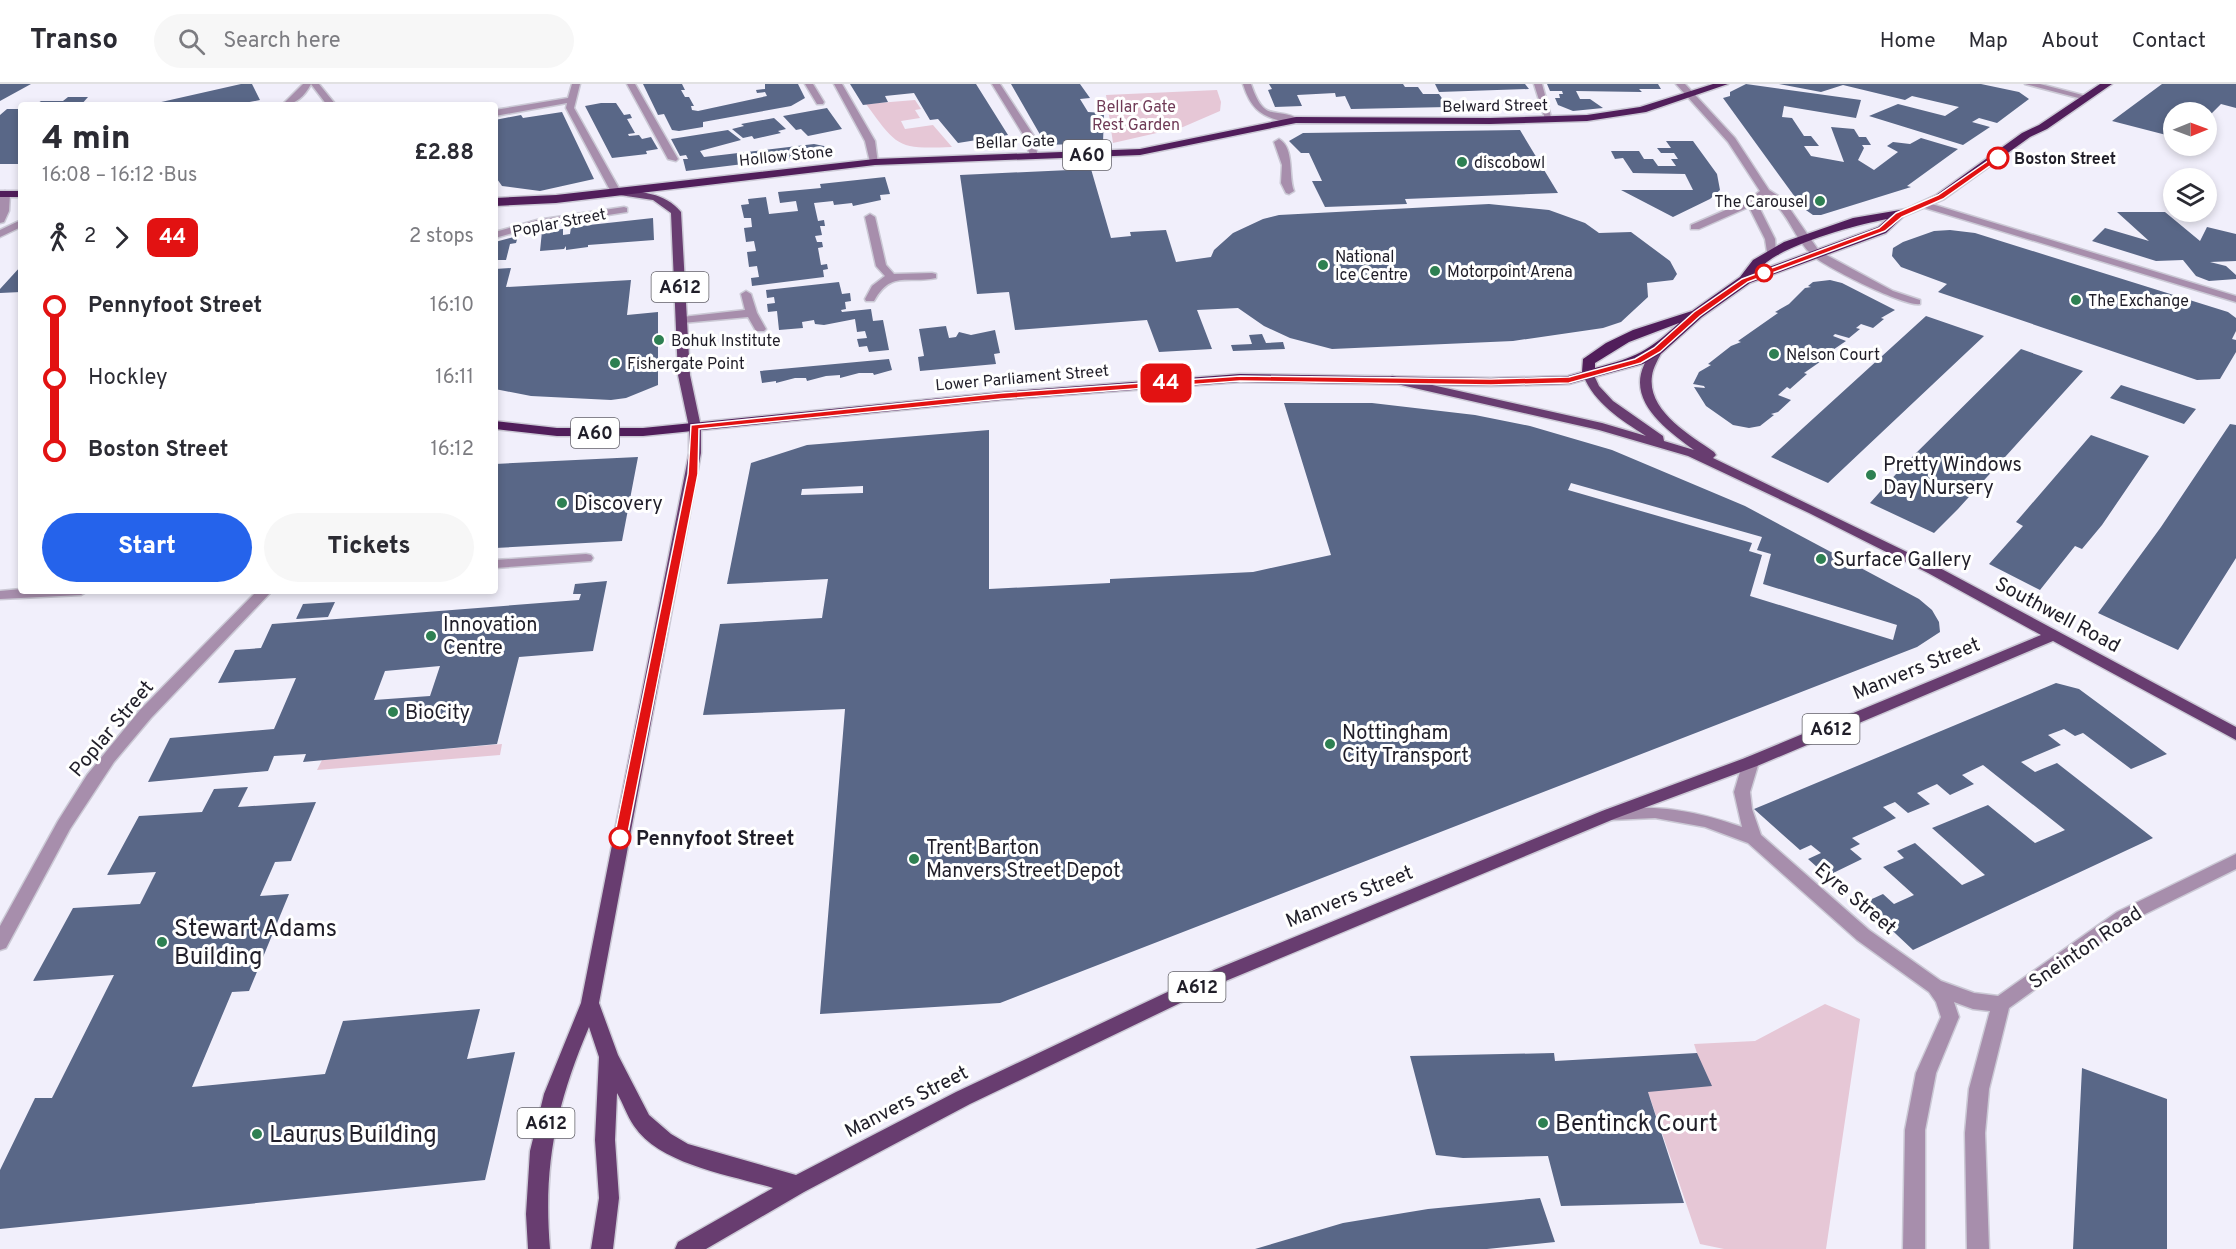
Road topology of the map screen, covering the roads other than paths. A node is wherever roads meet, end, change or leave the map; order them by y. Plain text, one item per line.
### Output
1 (307, 84) edge
2 (315, 84) edge
3 (576, 84) edge
4 (631, 84) edge
5 (808, 84) edge
6 (838, 84) edge
7 (996, 84) edge
8 (1247, 84) edge
9 (1538, 84) edge
10 (1680, 84) edge
11 (1723, 84) edge
12 (2029, 84) edge
13 (2107, 84) edge
14 (2094, 91) edge
15 (1691, 95) junction
16 (570, 100) junction
17 (290, 102) edge
18 (330, 102) edge
19 (820, 102) dead end
20 (498, 112) edge
21 (1549, 119) junction
22 (1296, 120) junction
23 (1279, 142) dead end
24 (1035, 156) junction
25 (672, 159) dead end
26 (875, 162) junction
27 (0, 182) edge
28 (18, 182) edge
29 (1289, 191) dead end
30 (616, 192) junction
31 (1765, 192) junction
32 (3, 194) edge
33 (556, 199) junction
34 (498, 202) edge
35 (1752, 202) junction
36 (1924, 205) junction
37 (624, 210) dead end
38 (498, 212) edge
39 (1899, 215) junction
40 (870, 217) dead end
41 (0, 220) edge
42 (18, 225) edge
43 (1695, 227) dead end
44 (0, 234) edge
45 (498, 234) edge
46 (1806, 238) junction
47 (1772, 252) junction
48 (1815, 253) junction
49 (932, 276) dead end
50 (891, 277) junction
51 (1745, 280) junction
52 (746, 294) dead end
53 (870, 299) dead end
54 (2236, 299) edge
55 (1916, 302) dead end
56 (751, 313) junction
57 (1697, 314) junction
58 (682, 320) junction
59 (760, 329) dead end
60 (1657, 350) junction
61 (1589, 375) junction
62 (1384, 379) junction
63 (498, 425) edge
64 (695, 427) junction
65 (1669, 446) junction
66 (1729, 469) junction
67 (586, 558) dead end
68 (498, 564) edge
69 (20, 594) edge
70 (262, 594) edge
71 (0, 595) edge
72 (2052, 636) junction
73 (2236, 734) edge
74 (1751, 762) junction
75 (1608, 814) junction
76 (1754, 838) junction
77 (2236, 861) edge
78 (0, 943) edge
79 (1934, 986) junction
80 (590, 1003) junction
81 (2001, 1004) junction
82 (609, 1057) junction
83 (797, 1185) junction
84 (539, 1249) edge
85 (602, 1249) edge
86 (686, 1249) edge
87 (1914, 1249) edge
88 (1978, 1249) edge

1 - 17 street
2 - 18 street
3 - 16 street
4 - 25 street
5 - 19 street
6 - 26 street
7 - 24 street
8 - 22 street
9 - 21 street
10 - 15 street
11 - 15 highway, A60
12 - 14 street
13 - 14 highway, A60
14 - 36 highway, Lower Parliament Street / A60
15 - 21 highway, Belward Street / A60
15 - 31 street
16 - 20 street
16 - 30 street
21 - 22 highway, Belward Street / A60
22 - 24 highway, Bellar Gate / A60
23 - 29 street
24 - 26 highway, Bellar Gate / A60
26 - 30 highway, Hollow Stone / A60
27 - 28 highway
30 - 33 highway, Poplar Street / A60
30 - 58 main road, A612
31 - 35 street
31 - 46 street
32 - 41 street
33 - 34 highway, Poplar Street / A60
33 - 38 highway
35 - 43 street
35 - 47 street
36 - 39 highway, Lower Parliament Street / A60
36 - 54 street
37 - 45 street, Poplar Street
39 - 46 highway, Lower Parliament Street / A60
39 - 48 highway, Lower Parliament Street / A60
40 - 50 street
42 - 44 street
46 - 47 highway, Lower Parliament Street / A60
46 - 48 street
47 - 51 highway, Lower Parliament Street / A60
48 - 51 highway, Lower Parliament Street / A60
48 - 55 street
49 - 50 street
50 - 53 street
51 - 57 highway, Lower Parliament Street / A60
52 - 56 street
56 - 58 street
56 - 59 street
57 - 60 highway, Lower Parliament Street / A60
57 - 61 highway, A60
58 - 64 main road, A612
60 - 61 highway, Lower Parliament Street / A60
60 - 66 main road, Southwell Road
61 - 62 highway, Lower Parliament Street / A60
61 - 65 main road
62 - 64 highway, Lower Parliament Street / A60
62 - 65 main road, Southwell Road
63 - 64 highway, Lower Parliament Street / A60
64 - 80 main road, A612
65 - 66 main road, Southwell Road
66 - 72 main road, Southwell Road
67 - 68 street
69 - 71 street
70 - 78 street, Poplar Street
72 - 73 main road, Southwell Road
72 - 74 main road, Manvers Street / A612
74 - 75 main road, Manvers Street / A612
74 - 76 street, Eyre Street
75 - 76 street, Eyre Street
75 - 83 main road, Manvers Street / A612
76 - 79 street, Eyre Street
77 - 81 street, Sneinton Road
79 - 81 street
79 - 87 street
80 - 82 main road, A612
80 - 84 main road, A612
81 - 88 street
82 - 83 main road, A612
82 - 85 main road, A612
83 - 86 main road, Manvers Street / A612

